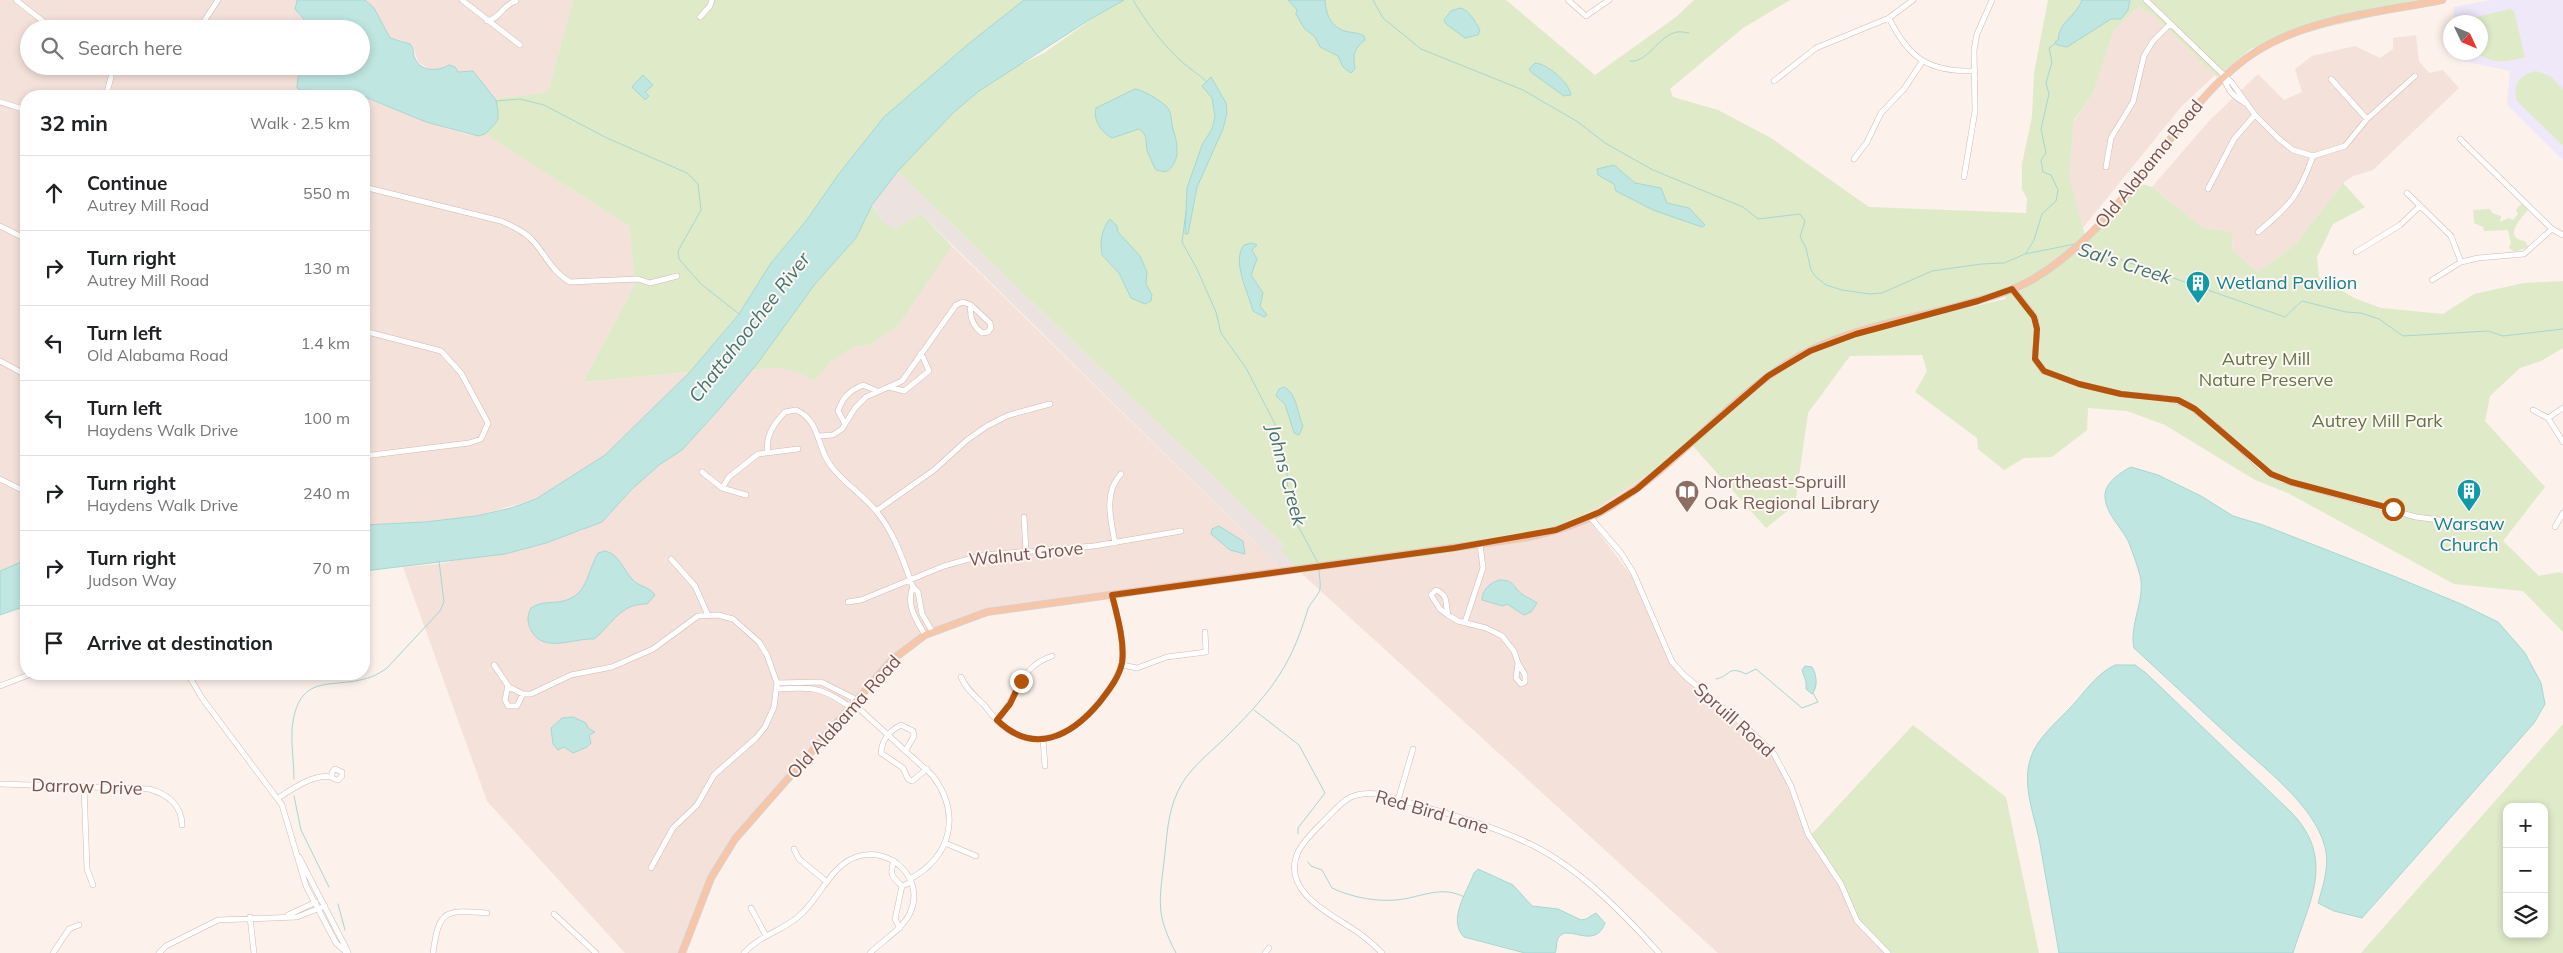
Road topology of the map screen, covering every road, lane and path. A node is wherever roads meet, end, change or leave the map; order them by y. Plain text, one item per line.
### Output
1 (16, 0) edge
2 (218, 0) edge
3 (462, 0) edge
4 (712, 0) edge
5 (1568, 0) edge
6 (1609, 0) edge
7 (1913, 0) edge
8 (1992, 0) edge
9 (2146, 0) edge
10 (2442, 0) edge
11 (516, 2) dead end
12 (700, 17) dead end
13 (1889, 18) junction
14 (40, 20) edge
15 (206, 20) edge
16 (487, 21) junction
17 (2170, 24) junction
18 (520, 45) dead end
19 (1922, 62) junction
20 (1975, 71) junction
21 (2224, 76) junction
22 (2415, 76) dead end
23 (112, 77) dead end
24 (2331, 79) dead end
25 (1774, 81) dead end
26 (108, 90) edge
27 (0, 102) edge
28 (20, 108) edge
29 (2256, 115) junction
30 (2367, 119) junction
31 (2460, 139) dead end
32 (2313, 156) junction
33 (1854, 158) dead end
34 (2106, 167) dead end
35 (1964, 177) dead end
36 (370, 188) edge
37 (2208, 189) dead end
38 (2407, 193) dead end
39 (2420, 206) junction
40 (0, 226) edge
41 (2552, 229) junction
42 (2258, 232) dead end
43 (2563, 235) edge
44 (20, 236) edge
45 (2356, 252) dead end
46 (2461, 262) junction
47 (677, 276) dead end
48 (2432, 280) dead end
49 (2012, 289) junction
50 (971, 305) junction
51 (370, 333) edge
52 (921, 353) junction
53 (0, 361) edge
54 (20, 372) edge
55 (888, 386) junction
56 (877, 391) junction
57 (1050, 404) dead end
58 (2563, 408) edge
59 (2533, 410) dead end
60 (2548, 418) junction
61 (845, 424) junction
62 (818, 436) junction
63 (2563, 442) edge
64 (798, 450) dead end
65 (768, 452) junction
66 (370, 455) edge
67 (702, 472) dead end
68 (1120, 474) dead end
69 (0, 479) edge
70 (722, 488) junction
71 (20, 489) edge
72 (746, 495) dead end
73 (876, 511) junction
74 (2563, 513) edge
75 (1024, 517) dead end
76 (1590, 517) junction
77 (2470, 526) dead end
78 (2555, 527) dead end
79 (1181, 531) dead end
80 (1115, 543) junction
81 (1480, 544) junction
82 (1026, 551) junction
83 (671, 559) dead end
84 (910, 580) junction
85 (913, 587) junction
86 (1112, 595) junction
87 (848, 602) dead end
88 (707, 613) junction
89 (1448, 615) junction
90 (1465, 622) junction
91 (932, 632) junction
92 (1205, 632) dead end
93 (925, 635) junction
94 (1052, 656) dead end
95 (1518, 663) dead end
96 (494, 665) dead end
97 (1122, 665) junction
98 (961, 677) dead end
99 (20, 678) edge
100 (192, 680) edge
101 (777, 683) junction
102 (508, 685) junction
103 (0, 686) edge
104 (777, 689) junction
105 (840, 690) junction
106 (523, 694) junction
107 (837, 696) junction
108 (855, 705) junction
109 (997, 720) junction
110 (888, 734) junction
111 (1043, 739) junction
112 (1414, 749) dead end
113 (906, 750) junction
114 (1045, 766) dead end
115 (927, 769) junction
116 (332, 777) dead end
117 (0, 784) edge
118 (84, 786) junction
119 (278, 798) junction
120 (1398, 800) junction
121 (182, 826) dead end
122 (945, 843) junction
123 (794, 849) dead end
124 (296, 852) junction
125 (976, 856) dead end
126 (894, 861) junction
127 (651, 868) dead end
128 (911, 880) junction
129 (828, 882) junction
130 (93, 885) dead end
131 (902, 886) junction
132 (321, 899) junction
133 (315, 902) junction
134 (325, 906) junction
135 (751, 908) dead end
136 (318, 909) junction
137 (487, 913) dead end
138 (554, 914) dead end
139 (285, 916) junction
140 (250, 917) junction
141 (79, 925) dead end
142 (900, 928) junction
143 (766, 936) junction
144 (52, 953) edge
145 (159, 953) edge
146 (254, 953) edge
147 (348, 953) edge
148 (433, 953) edge
149 (596, 953) edge
150 (682, 953) edge
151 (744, 953) edge
152 (870, 953) edge
153 (1382, 953) edge
154 (1659, 953) edge
155 (1888, 953) edge

1 - 14 street
2 - 15 street
3 - 16 street
4 - 12 street
5 - 6 street
7 - 13 street
8 - 20 street
9 - 17 street
10 - 21 main road, Old Alabama Road
11 - 16 street
13 - 19 street
13 - 25 street
16 - 18 street
17 - 21 street
17 - 34 street
19 - 20 street
19 - 33 street
20 - 35 street
21 - 29 street
21 - 49 main road, Old Alabama Road
22 - 30 street
23 - 26 street
24 - 30 street
27 - 28 street
29 - 32 street
29 - 37 street
30 - 32 street
31 - 41 street
32 - 42 street
36 - 47 street
38 - 39 street
39 - 45 street
39 - 46 street
40 - 44 street
41 - 43 street
41 - 46 street
46 - 48 street
49 - 76 main road, Old Alabama Road
49 - 77 street
50 - 50 street
50 - 52 street
51 - 66 street
52 - 55 street
52 - 55 street
53 - 54 street
55 - 56 street
56 - 61 street
56 - 61 street
57 - 73 street
58 - 60 street
59 - 60 street
60 - 63 street
61 - 62 street
62 - 65 street
62 - 73 street
64 - 65 street
65 - 70 street
67 - 70 street
68 - 80 street
69 - 71 street
70 - 72 street
73 - 84 street
74 - 78 street
75 - 82 street
76 - 81 main road, Old Alabama Road
76 - 155 street, Spruill Road
79 - 80 street, Walnut Grove
80 - 82 street, Walnut Grove
81 - 86 main road, Old Alabama Road
81 - 90 street
82 - 84 street, Walnut Grove
83 - 88 street
84 - 85 street
84 - 87 street, Walnut Grove
85 - 91 street
85 - 93 street
86 - 91 main road, Old Alabama Road
86 - 97 street
88 - 101 street
88 - 106 street
89 - 89 street
89 - 90 street
90 - 95 street
91 - 93 main road, Old Alabama Road
92 - 97 street
93 - 108 main road, Old Alabama Road
94 - 109 street
96 - 102 street
97 - 111 street
98 - 109 street
99 - 103 street
100 - 119 street
101 - 104 street
101 - 105 street
102 - 106 street
102 - 106 street
104 - 107 street
104 - 127 street
105 - 107 street
105 - 108 street
107 - 108 street
108 - 110 street
108 - 150 main road, Old Alabama Road
109 - 111 street
110 - 113 street
110 - 113 street
110 - 115 street
111 - 114 street
112 - 120 street
113 - 115 street
115 - 122 street
116 - 119 street
117 - 118 street, Darrow Drive
118 - 121 street, Darrow Drive
118 - 130 street
119 - 124 street
120 - 153 street, Red Bird Lane
120 - 154 street, Red Bird Lane
122 - 125 street
122 - 128 street
123 - 129 street
124 - 132 street
124 - 133 street
126 - 128 street
126 - 129 street
126 - 131 street
128 - 131 street
128 - 142 street
129 - 143 street
131 - 142 street
132 - 133 street
132 - 134 street
133 - 136 street
133 - 139 street
134 - 136 street
134 - 147 street
135 - 143 street
136 - 139 street
136 - 147 street
137 - 148 street
138 - 149 street
139 - 140 street
140 - 145 street
140 - 146 street
141 - 144 street
142 - 152 street
143 - 151 street

